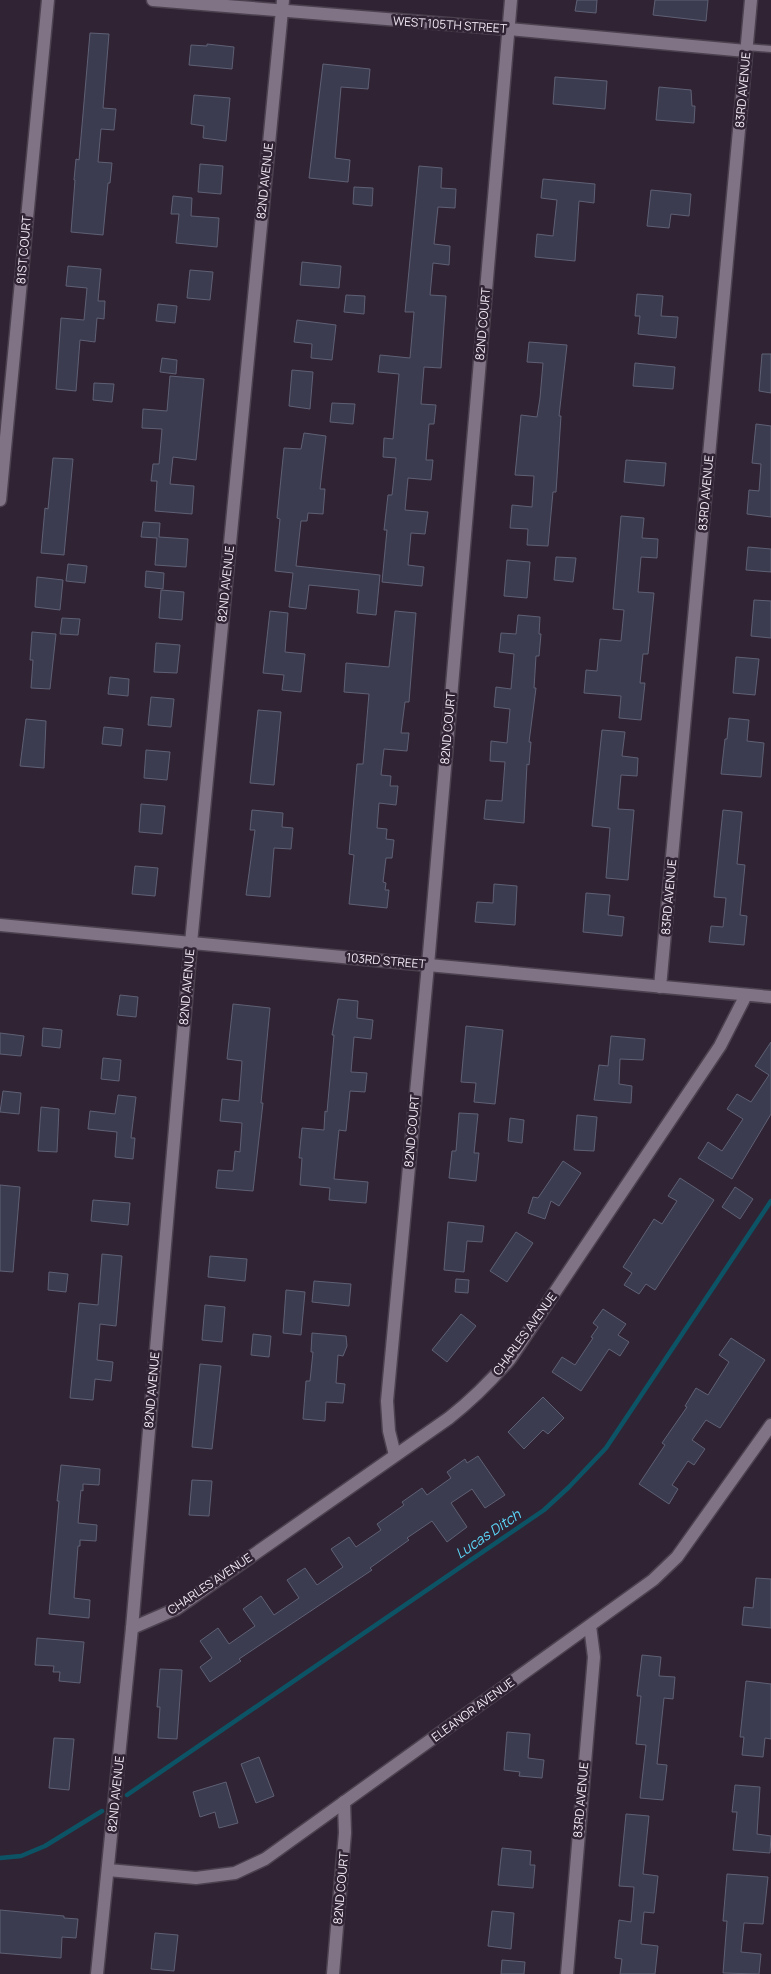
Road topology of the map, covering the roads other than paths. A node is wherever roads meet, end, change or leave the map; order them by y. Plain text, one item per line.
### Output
1 (48, 0) edge
2 (154, 0) edge
3 (511, 0) edge
4 (751, 0) edge
5 (282, 6) edge
6 (508, 29) junction
7 (747, 49) junction
8 (771, 49) edge
9 (0, 500) edge
10 (0, 925) edge
11 (190, 943) junction
12 (428, 965) junction
13 (660, 987) junction
14 (746, 995) junction
15 (771, 997) edge
16 (771, 1425) edge
17 (394, 1455) junction
18 (590, 1626) junction
19 (132, 1628) junction
20 (344, 1802) junction
21 (108, 1870) junction
22 (97, 1974) edge
23 (333, 1974) edge
24 (567, 1974) edge

1 - 9 street, 81ST COURT
2 - 5 street, WEST 105TH STREET
3 - 6 street, 82ND COURT
4 - 7 street, 83RD AVENUE
5 - 6 street, WEST 105TH STREET
5 - 11 street, 82ND AVENUE
6 - 7 street, WEST 105TH STREET
6 - 12 street, 82ND COURT
7 - 8 lane
7 - 13 street, 83RD AVENUE
10 - 11 street, 103RD STREET
11 - 12 street, 103RD STREET
11 - 19 street, 82ND AVENUE
12 - 13 street, 103RD STREET
12 - 17 street, 82ND COURT
13 - 14 street, 103RD STREET
14 - 15 street, 103RD STREET
14 - 17 street, CHARLES AVENUE
16 - 18 street, ELEANOR AVENUE
17 - 19 street, CHARLES AVENUE
18 - 20 street, ELEANOR AVENUE
18 - 24 street, 83RD AVENUE
19 - 21 street, 82ND AVENUE
20 - 21 street, ELEANOR AVENUE
20 - 23 street, 82ND COURT
21 - 22 street, 82ND AVENUE

